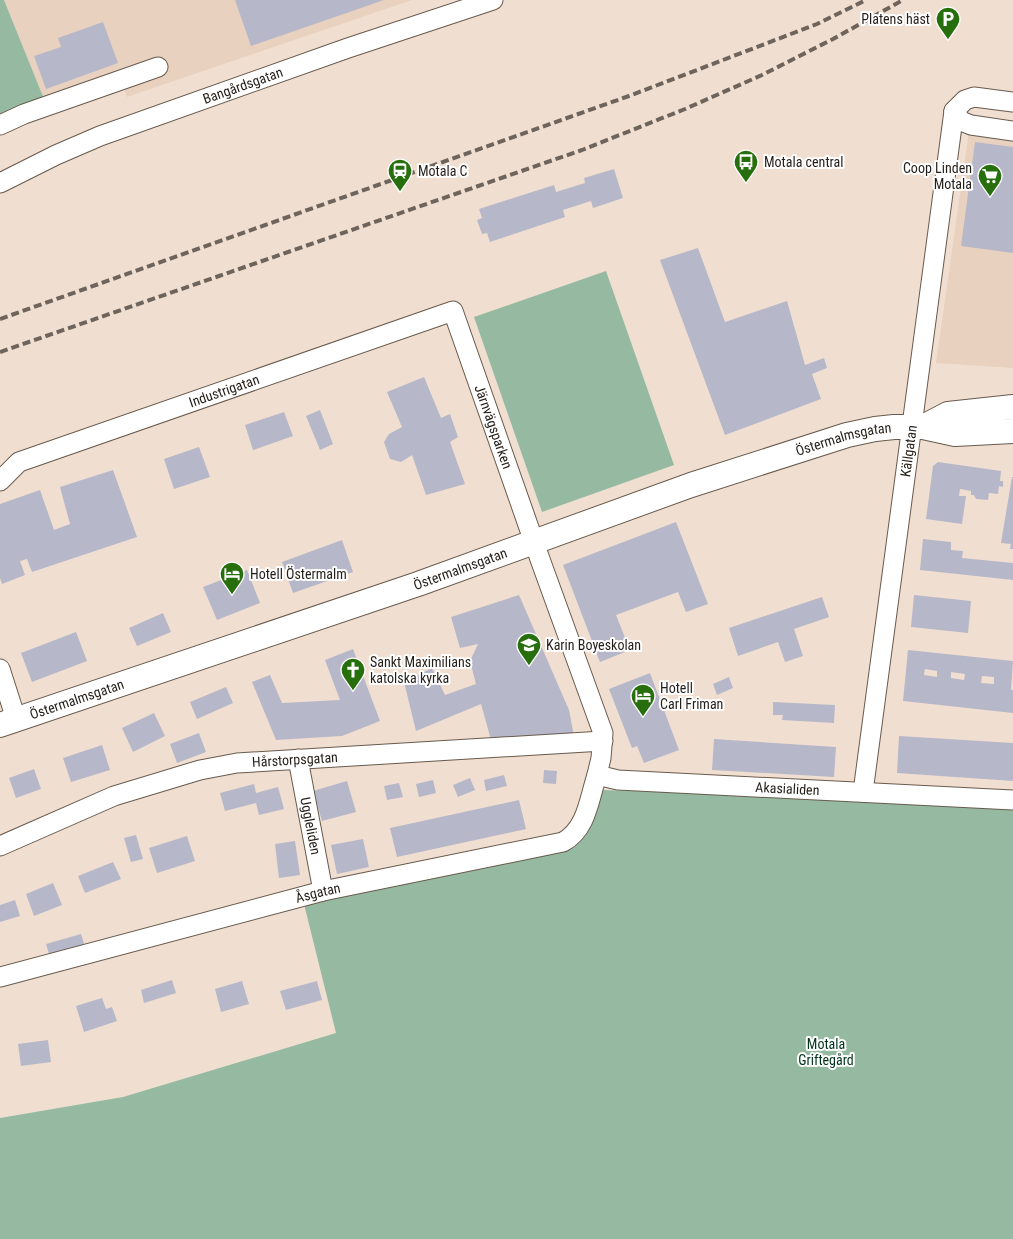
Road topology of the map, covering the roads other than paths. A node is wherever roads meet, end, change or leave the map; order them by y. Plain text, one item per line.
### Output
1 (493, 0) edge
2 (158, 66) dead end
3 (1013, 102) edge
4 (954, 111) junction
5 (0, 125) edge
6 (1013, 131) edge
7 (0, 183) edge
8 (454, 311) joint
9 (1013, 407) edge
10 (917, 427) junction
11 (1013, 431) edge
12 (0, 481) edge
13 (534, 542) junction
14 (0, 669) edge
15 (8, 722) edge
16 (603, 741) junction
17 (298, 758) junction
18 (597, 775) junction
19 (863, 792) junction
20 (1013, 800) edge
21 (0, 846) edge
22 (323, 891) junction
23 (0, 977) edge

1 - 7 street, Bangårdsgatan
2 - 5 street
3 - 4 street
4 - 6 street
4 - 10 street, Källgatan
8 - 12 street, Industrigatan
8 - 13 street, Järnvägsparken
9 - 10 street, Östermalmsgatan
10 - 11 street, Östermalmsgatan
10 - 13 street, Östermalmsgatan
10 - 19 street, Källgatan
13 - 15 street, Östermalmsgatan
13 - 16 street, Järnvägsparken
14 - 15 street
16 - 17 street, Hårstorpsgatan
16 - 18 street
17 - 21 street, Hårstorpsgatan
17 - 22 street, Uggleliden
18 - 19 street, Akasialiden
18 - 22 street, Åsgatan
19 - 20 street, Akasialiden
22 - 23 street, Åsgatan

